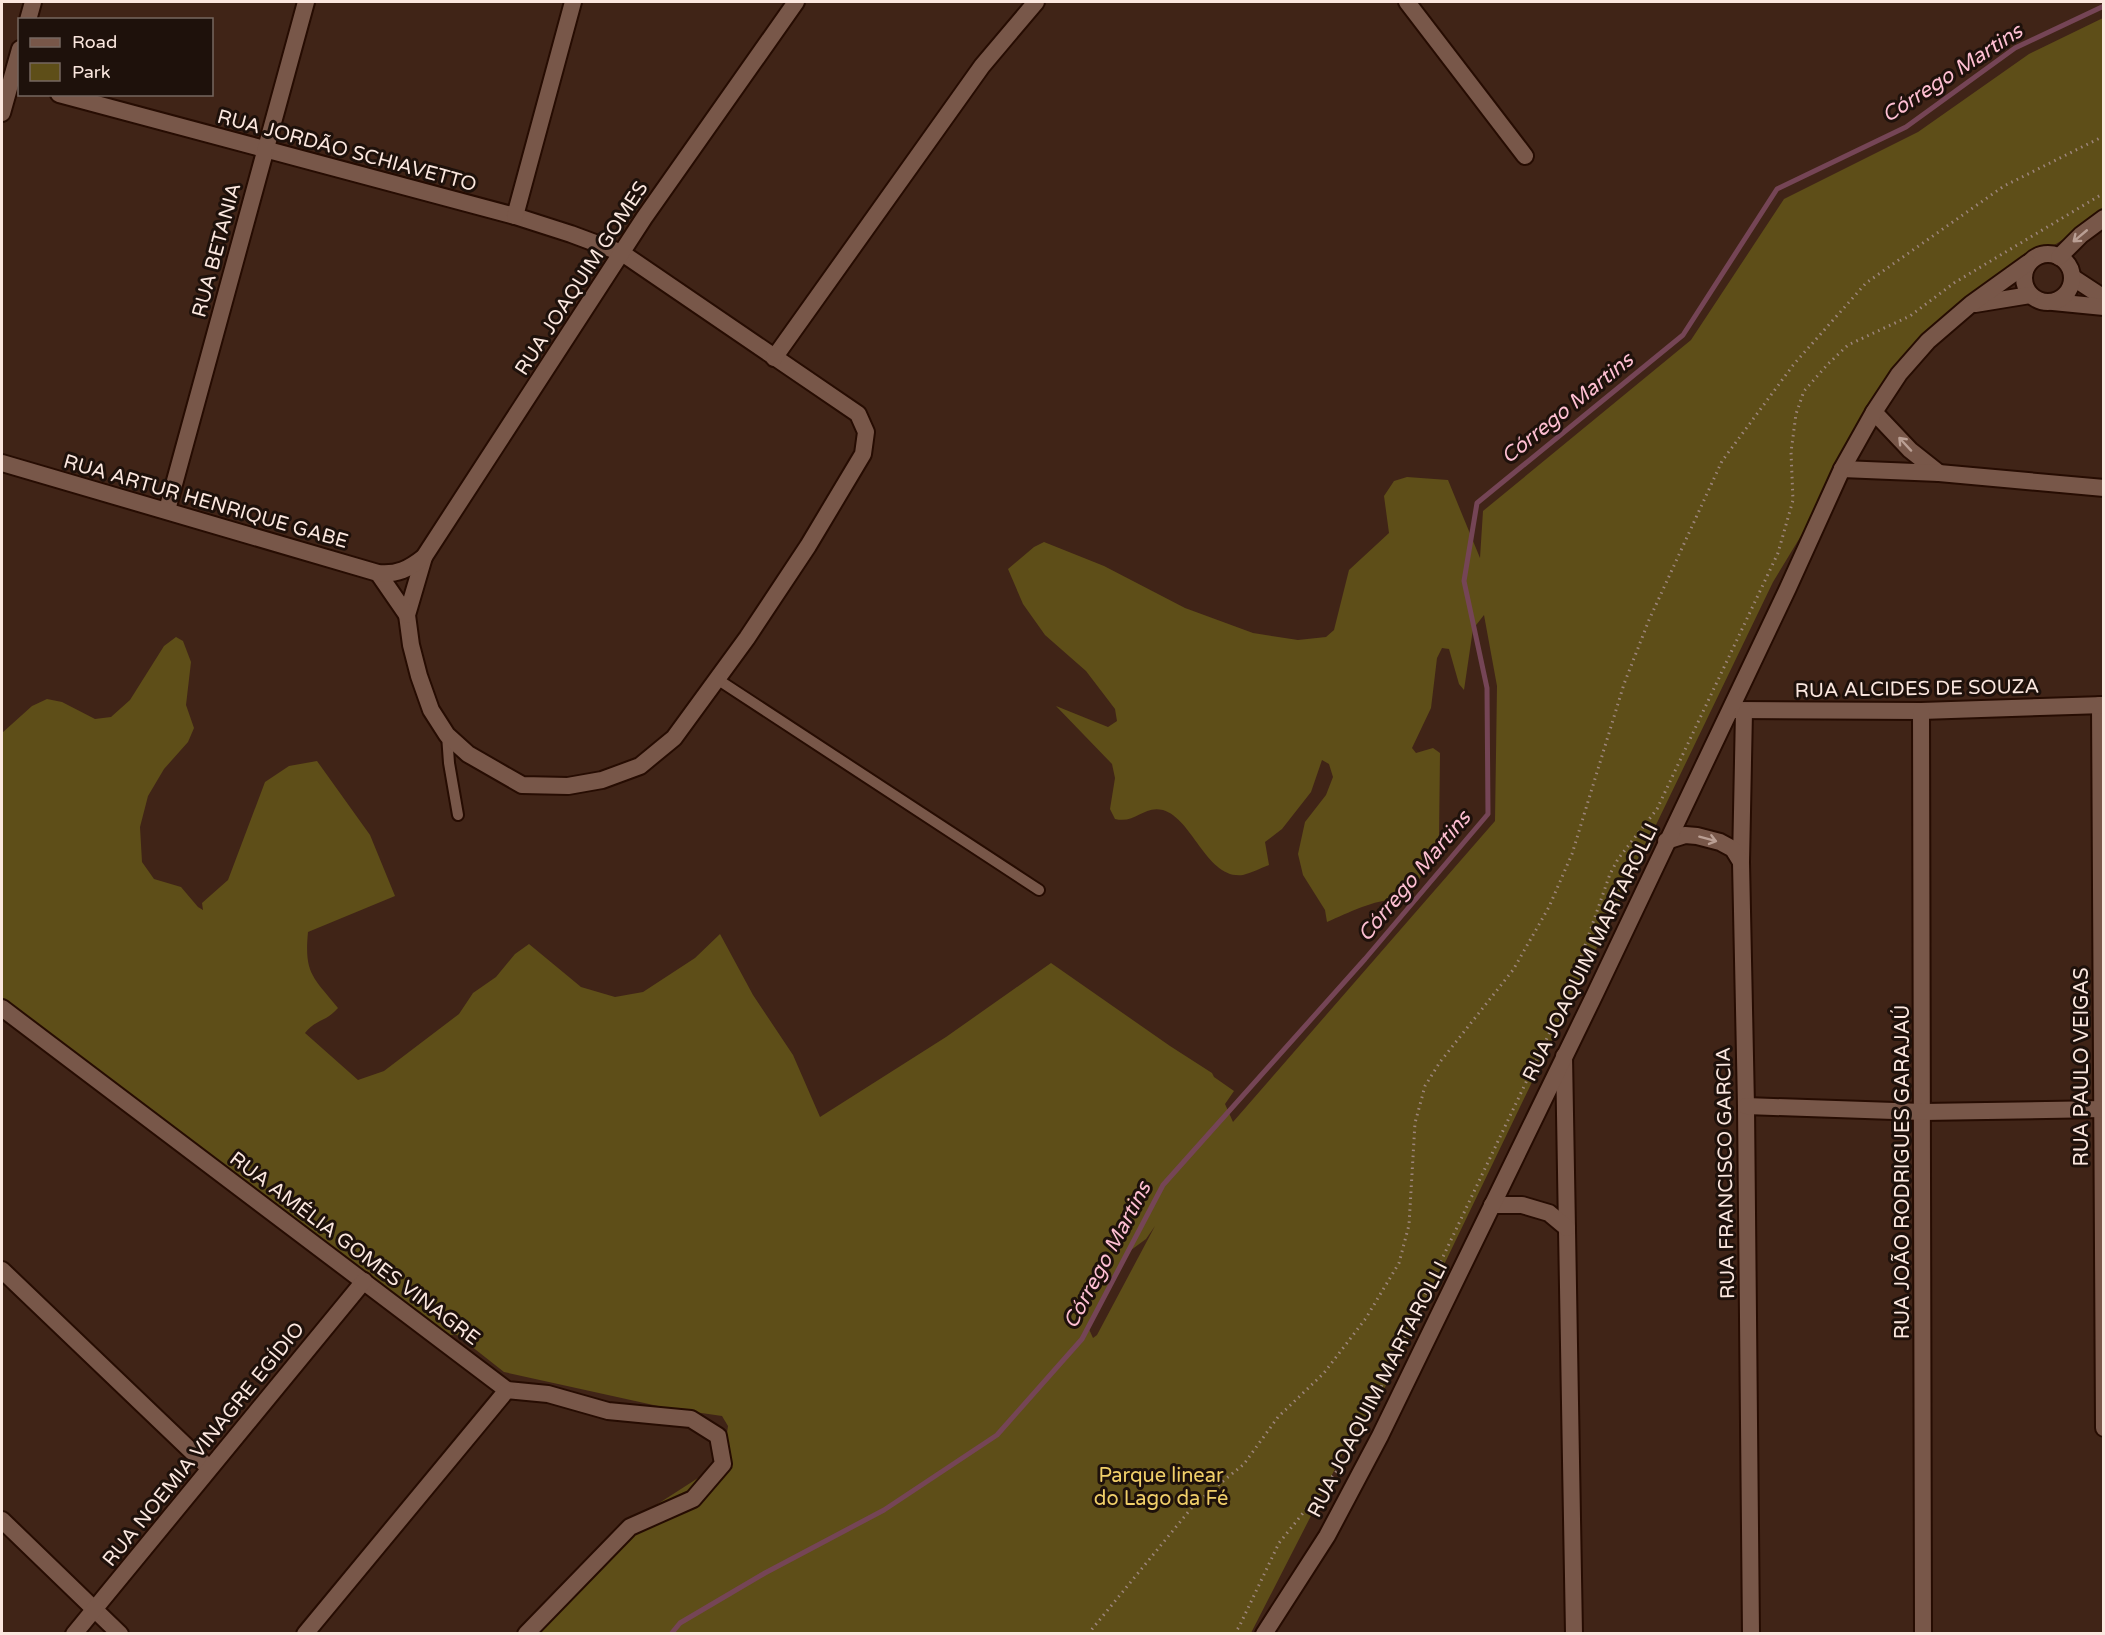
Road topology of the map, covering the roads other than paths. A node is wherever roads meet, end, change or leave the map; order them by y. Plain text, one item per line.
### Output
1 (33, 2) edge
2 (306, 2) edge
3 (573, 2) edge
4 (796, 2) edge
5 (1036, 2) edge
6 (1407, 2) edge
7 (29, 18) edge
8 (18, 55) edge
9 (10, 82) edge
10 (66, 96) edge
11 (2, 113) edge
12 (265, 149) junction
13 (1525, 156) dead end
14 (515, 216) junction
15 (2103, 219) edge
16 (622, 253) junction
17 (2059, 257) junction
18 (2028, 263) junction
19 (2072, 277) junction
20 (2030, 295) junction
21 (2103, 298) edge
22 (2053, 302) junction
23 (1971, 304) junction
24 (2103, 307) edge
25 (774, 358) junction
26 (1874, 412) junction
27 (2, 463) edge
28 (1842, 469) junction
29 (1940, 473) junction
30 (2103, 488) edge
31 (167, 510) junction
32 (424, 557) junction
33 (400, 572) joint
34 (378, 573) junction
35 (407, 615) junction
36 (717, 679) junction
37 (2102, 705) edge
38 (1737, 710) junction
39 (1921, 711) junction
40 (447, 735) junction
41 (458, 815) dead end
42 (1666, 841) junction
43 (1741, 862) junction
44 (1039, 890) dead end
45 (2, 1008) edge
46 (1564, 1056) junction
47 (1746, 1106) junction
48 (2103, 1109) edge
49 (1923, 1112) junction
50 (1492, 1205) junction
51 (1567, 1228) junction
52 (2, 1270) edge
53 (364, 1281) junction
54 (507, 1390) junction
55 (2103, 1428) edge
56 (209, 1468) junction
57 (2, 1520) edge
58 (94, 1610) junction
59 (74, 1634) edge
60 (120, 1634) edge
61 (305, 1634) edge
62 (526, 1634) edge
63 (1264, 1634) edge
64 (1574, 1634) edge
65 (1751, 1634) edge
66 (1923, 1634) edge

1 - 7 street
2 - 12 street, RUA BETANIA
3 - 14 street
4 - 16 street, RUA JOAQUIM GOMES
5 - 25 street
6 - 13 street
8 - 9 street
9 - 11 street
10 - 12 street, RUA JORDÃO SCHIAVETTO
12 - 14 street, RUA JORDÃO SCHIAVETTO
12 - 31 street, RUA BETANIA
14 - 16 street, RUA JORDÃO SCHIAVETTO
15 -> 17 street
16 - 25 street, RUA JORDÃO SCHIAVETTO
16 - 32 street, RUA JOAQUIM GOMES
17 - 18 street
17 - 19 street
18 - 20 street
18 - 23 street, RUA JOAQUIM MARTAROLLI
19 - 21 street
19 - 22 street
20 - 22 street
20 - 23 street
22 - 24 street
23 - 26 street, RUA JOAQUIM MARTAROLLI
25 - 36 street, RUA JORDÃO SCHIAVETTO
26 - 28 street, RUA JOAQUIM MARTAROLLI
29 -> 26 street
27 - 31 street, RUA ARTUR HENRIQUE GABE
28 - 29 street
28 - 38 street, RUA JOAQUIM MARTAROLLI
29 - 30 street
31 - 34 street, RUA ARTUR HENRIQUE GABE
32 - 33 street, RUA JOAQUIM GOMES
32 - 35 street
33 - 34 street, RUA ARTUR HENRIQUE GABE
34 - 35 street
35 - 40 street, RUA JORDÃO SCHIAVETTO
36 - 40 street, RUA JORDÃO SCHIAVETTO
36 - 44 lane
37 - 39 street, RUA ALCIDES DE SOUZA
37 - 48 street, RUA PAULO VEIGAS
38 - 39 street, RUA ALCIDES DE SOUZA
38 - 42 street, RUA JOAQUIM MARTAROLLI
38 - 43 street, RUA FRANCISCO GARCIA
39 - 49 street, RUA JOÃO RODRIGUES GARAJAÚ
40 - 41 lane
42 -> 43 street
42 - 46 street, RUA JOAQUIM MARTAROLLI
43 - 47 street, RUA FRANCISCO GARCIA
45 - 53 street, RUA AMÉLIA GOMES VINAGRE
46 - 50 street, RUA JOAQUIM MARTAROLLI
46 - 51 street
47 - 49 street
47 - 65 street, RUA FRANCISCO GARCIA
48 - 49 street
48 - 55 street, RUA PAULO VEIGAS
49 - 66 street, RUA JOÃO RODRIGUES GARAJAÚ
50 - 51 street
50 - 63 street, RUA JOAQUIM MARTAROLLI
51 - 64 street
52 - 56 street
53 - 54 street, RUA AMÉLIA GOMES VINAGRE
53 - 56 street, RUA NOEMIA VINAGRE EGÍDIO
54 - 61 street
54 - 62 street
56 - 58 street, RUA NOEMIA VINAGRE EGÍDIO
57 - 58 street
58 - 59 street, RUA NOEMIA VINAGRE EGÍDIO
58 - 60 street

